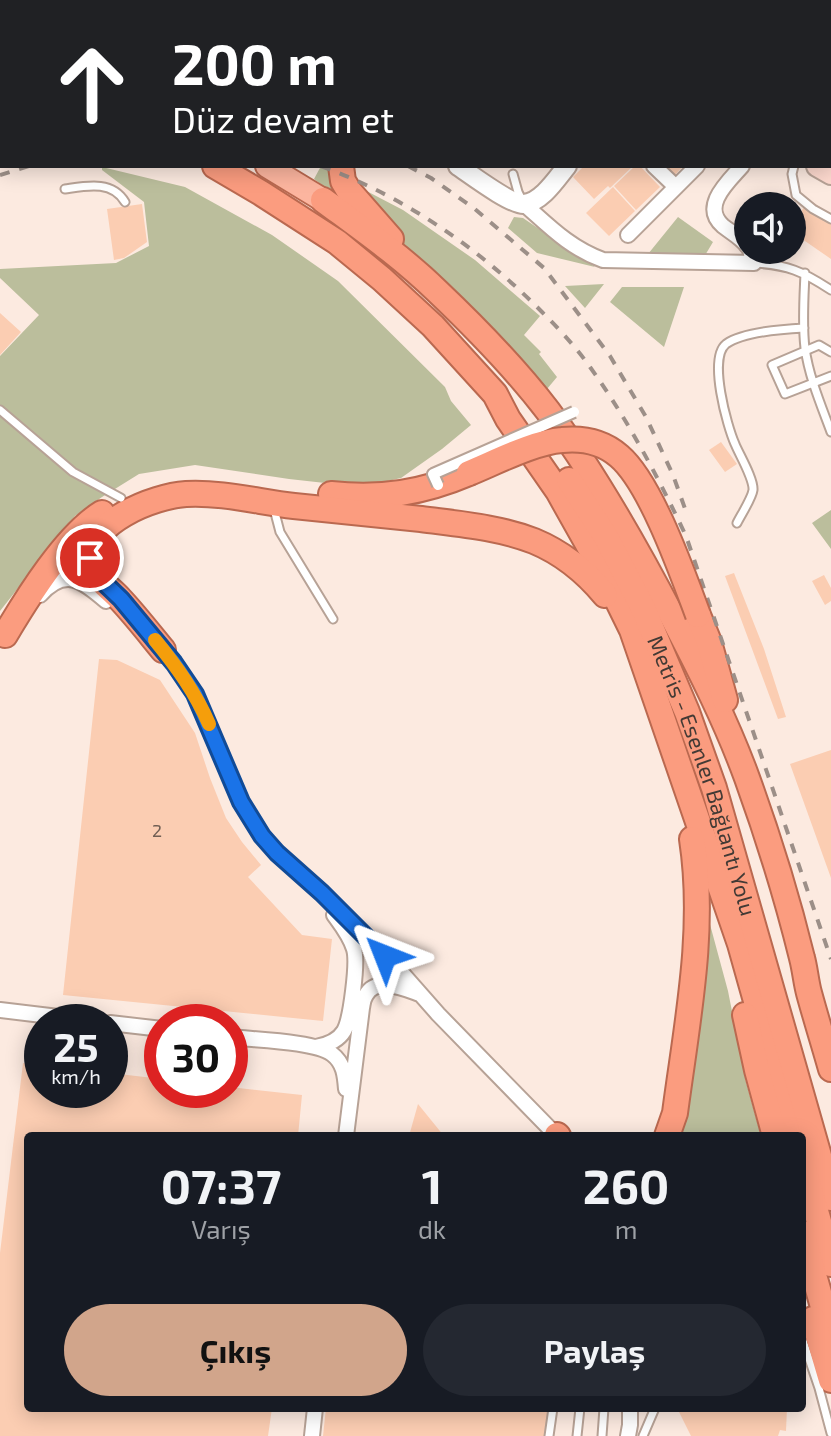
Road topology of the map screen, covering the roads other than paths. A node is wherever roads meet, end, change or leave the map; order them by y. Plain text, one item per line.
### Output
1 (218, 168) edge
2 (270, 168) edge
3 (341, 168) edge
4 (461, 168) edge
5 (565, 168) edge
6 (656, 168) edge
7 (695, 168) edge
8 (740, 168) edge
9 (794, 168) edge
10 (513, 174) dead end
11 (676, 187) junction
12 (65, 189) dead end
13 (323, 200) joint
14 (125, 202) dead end
15 (524, 204) junction
16 (831, 219) edge
17 (734, 234) edge
18 (628, 235) dead end
19 (734, 254) edge
20 (773, 264) edge
21 (805, 273) junction
22 (420, 275) junction
23 (831, 290) edge
24 (804, 328) junction
25 (806, 351) junction
26 (831, 352) edge
27 (831, 376) edge
28 (814, 384) junction
29 (495, 394) junction
30 (0, 410) edge
31 (574, 412) dead end
32 (831, 432) edge
33 (438, 485) junction
34 (274, 496) junction
35 (127, 504) junction
36 (737, 523) dead end
37 (333, 619) dead end
38 (2, 638) edge
39 (163, 650) junction
40 (639, 652) junction
41 (726, 726) junction
42 (682, 773) junction
43 (702, 833) junction
44 (322, 893) junction
45 (802, 958) junction
46 (420, 994) junction
47 (0, 1010) edge
48 (24, 1013) edge
49 (831, 1023) edge
50 (248, 1039) edge
51 (316, 1047) junction
52 (831, 1069) edge
53 (346, 1132) edge
54 (553, 1132) edge
55 (668, 1132) edge
56 (774, 1132) edge
57 (793, 1132) edge
58 (806, 1176) edge
59 (831, 1198) edge
60 (806, 1247) edge
61 (831, 1264) edge
62 (806, 1296) edge
63 (831, 1335) edge
64 (806, 1350) edge
65 (831, 1380) edge
66 (315, 1412) edge
67 (552, 1412) edge
68 (580, 1412) edge
69 (604, 1412) edge
70 (630, 1412) edge
71 (653, 1412) edge
72 (831, 1433) edge
73 (312, 1436) edge
74 (549, 1436) edge
75 (577, 1436) edge
76 (602, 1436) edge
77 (628, 1436) edge
78 (643, 1436) edge

1 - 29 highway
2 - 13 main road
3 - 22 highway
4 - 15 street
5 - 15 street
6 - 11 street
7 - 11 street
8 - 17 street
9 - 16 lane
10 - 15 lane
11 - 18 street
12 - 14 lane
13 - 22 highway
15 - 19 street
20 - 21 lane
21 - 23 lane
21 - 24 lane
22 - 41 highway
24 - 25 lane
24 - 36 lane
25 - 26 lane
25 - 28 lane
25 - 28 lane
27 - 28 lane
28 - 32 lane
29 - 40 highway
29 - 59 highway, Metris - Esenler Bağlantı Yolu
30 - 35 lane
31 - 33 street, bridge
33 - 34 highway
33 - 41 highway, bridge
34 - 35 highway
34 - 37 lane
34 - 40 highway
35 - 38 highway
35 - 39 highway
38 - 39 street
39 - 44 street
40 - 42 highway
41 - 45 highway
42 - 43 highway
42 - 55 highway
43 - 56 highway
43 - 57 highway
44 - 46 street
44 - 51 street
45 - 49 highway
45 - 52 highway
46 - 53 street
46 - 54 street
47 - 48 street
50 - 51 street
51 - 53 street
58 - 61 highway
60 - 63 highway
62 - 65 highway
64 - 72 lane
66 - 73 street
67 - 74 lane
68 - 75 lane
69 - 76 lane
70 - 77 street
71 - 78 lane

